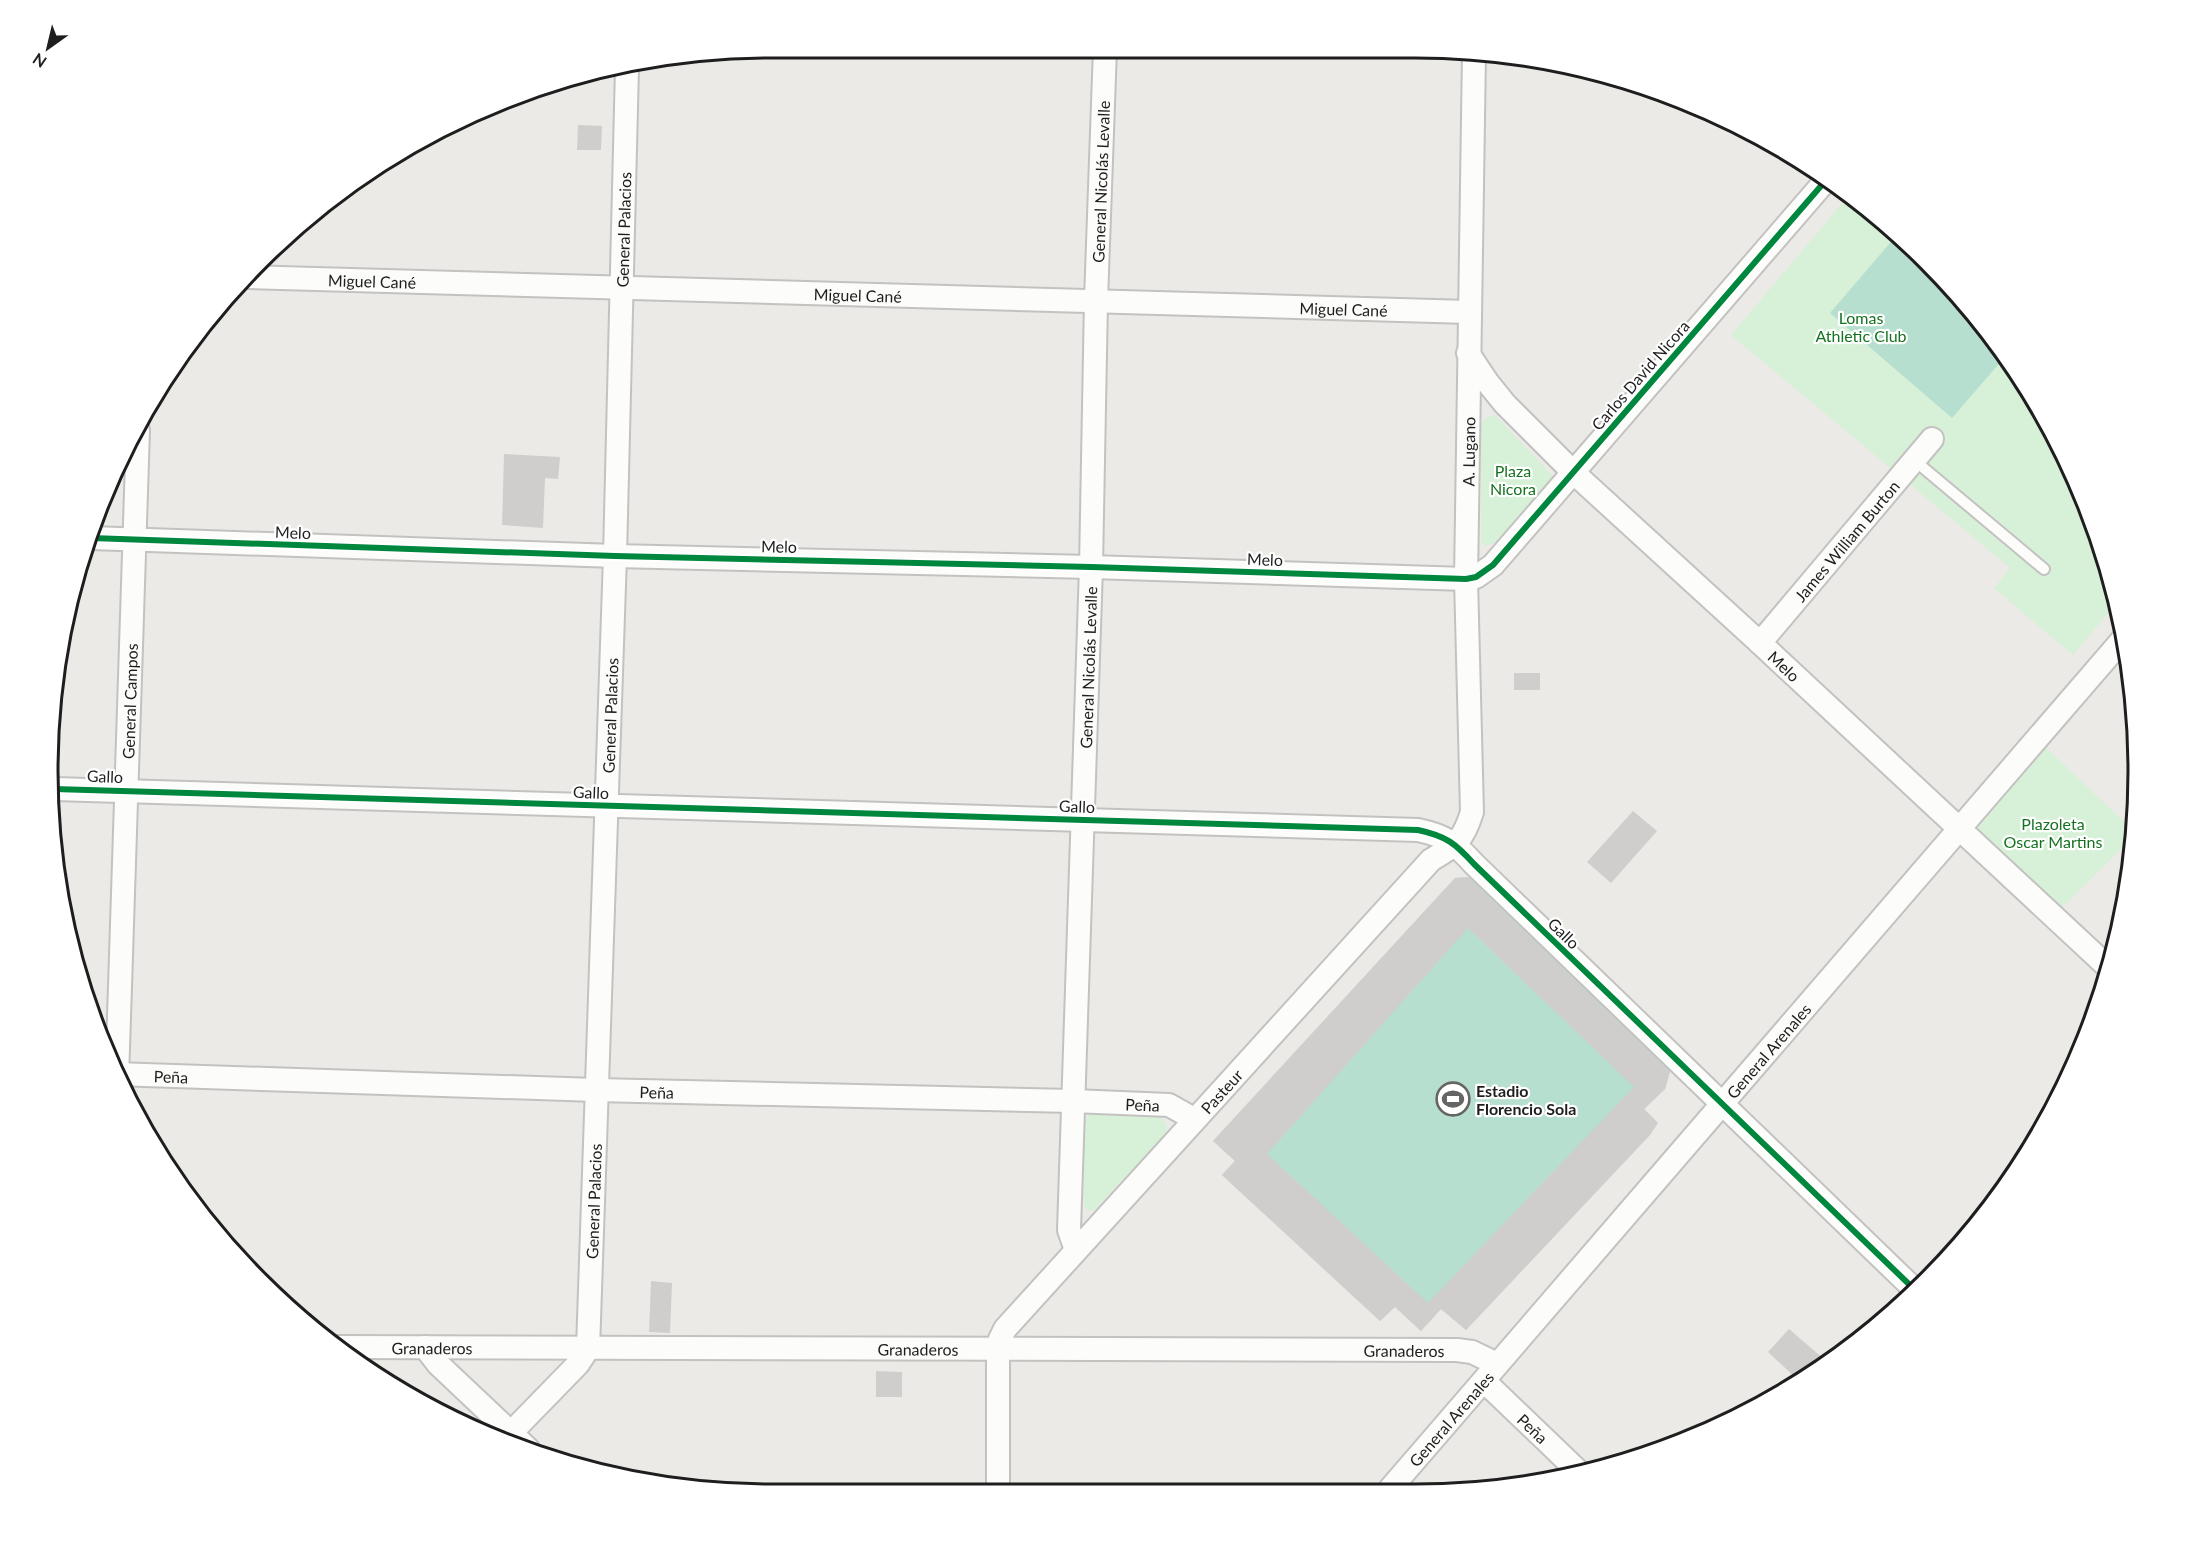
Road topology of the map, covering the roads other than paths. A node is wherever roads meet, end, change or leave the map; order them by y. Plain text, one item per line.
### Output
1 (1105, 58) edge
2 (1473, 61) edge
3 (627, 73) edge
4 (1821, 186) edge
5 (257, 277) edge
6 (620, 287) junction
7 (1096, 300) junction
8 (1469, 312) junction
9 (1468, 353) junction
10 (1932, 439) dead end
11 (137, 446) edge
12 (1914, 460) junction
13 (1574, 473) junction
14 (97, 538) edge
15 (134, 540) junction
16 (615, 556) junction
17 (1091, 567) junction
18 (2044, 569) dead end
19 (1466, 579) junction
20 (1761, 642) junction
21 (2116, 647) edge
22 (59, 789) edge
23 (127, 791) junction
24 (606, 806) junction
25 (1083, 820) junction
26 (1960, 828) junction
27 (1456, 844) junction
28 (2102, 961) edge
29 (118, 1055) edge
30 (127, 1076) edge
31 (596, 1090) junction
32 (1073, 1101) junction
33 (1722, 1105) junction
34 (1194, 1119) junction
35 (1076, 1250) junction
36 (1910, 1285) edge
37 (351, 1347) edge
38 (425, 1347) junction
39 (998, 1348) junction
40 (588, 1349) junction
41 (1491, 1373) junction
42 (503, 1431) edge
43 (510, 1435) edge
44 (1574, 1466) edge
45 (998, 1484) edge
46 (1395, 1484) edge

1 - 7 street, General Nicolás Levalle
2 - 8 street, A. Lugano
3 - 6 street, General Palacios
4 - 13 street, Carlos David Nicora
5 - 6 street, Miguel Cané
6 - 7 street, Miguel Cané
6 - 16 street, General Palacios
7 - 8 street, Miguel Cané
7 - 17 street, General Nicolás Levalle
8 - 9 street, A. Lugano
9 - 13 street, Melo
9 - 19 street, A. Lugano
10 - 12 street, James William Burton
11 - 15 street, General Campos
12 - 18 lane
12 - 20 street, James William Burton
13 - 19 street, Carlos David Nicora
13 - 20 street, Melo
14 - 15 street, Melo
15 - 16 street, Melo
15 - 23 street, General Campos
16 - 17 street, Melo
16 - 24 street, General Palacios
17 - 19 street, Melo
17 - 25 street, General Nicolás Levalle
19 - 27 street, A. Lugano
20 - 26 street, Melo
21 - 26 street, General Arenales
22 - 23 street, Gallo
23 - 24 street, Gallo
23 - 29 street, General Campos
24 - 25 street, Gallo
24 - 31 street, General Palacios
25 - 27 street, Gallo
25 - 32 street, General Nicolás Levalle
26 - 28 street, Melo
26 - 33 street, General Arenales
27 - 33 street, Gallo
27 - 34 street, Pasteur
30 - 31 street, Peña
31 - 32 street, Peña
31 - 40 street, General Palacios
32 - 34 street, Peña
32 - 35 street, General Nicolás Levalle
33 - 36 street, Gallo
33 - 41 street, General Arenales
34 - 35 street, Pasteur
35 - 39 street, Pasteur
37 - 38 street, Granaderos
38 - 40 street, Granaderos
38 - 42 street
39 - 40 street, Granaderos
39 - 41 street, Granaderos
39 - 45 street
40 - 43 street
41 - 44 street, Peña
41 - 46 street, General Arenales

